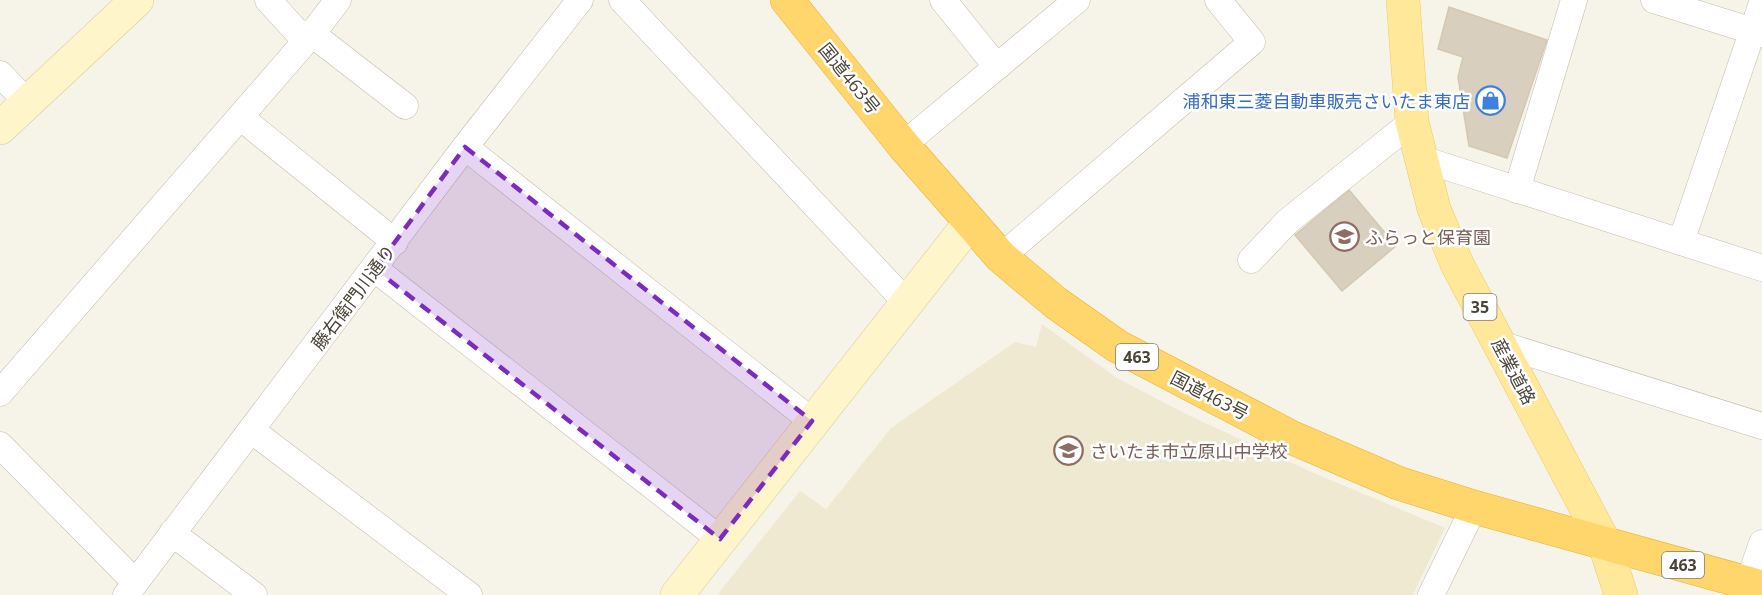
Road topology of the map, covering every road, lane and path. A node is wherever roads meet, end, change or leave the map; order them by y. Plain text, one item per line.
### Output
1 (137, 0) edge
2 (268, 0) edge
3 (338, 0) edge
4 (580, 0) edge
5 (622, 0) edge
6 (787, 0) edge
7 (943, 0) edge
8 (1077, 0) edge
9 (1218, 0) edge
10 (1403, 0) edge
11 (1574, 0) edge
12 (1654, 0) edge
13 (1762, 3) edge
14 (1758, 33) edge
15 (312, 34) junction
16 (997, 67) junction
17 (0, 74) edge
18 (27, 102) junction
19 (405, 106) dead end
20 (240, 117) junction
21 (1412, 122) junction
22 (0, 128) edge
23 (903, 145) junction
24 (465, 147) junction
25 (1419, 158) junction
26 (1517, 190) junction
27 (969, 224) junction
28 (395, 242) junction
29 (1681, 242) junction
30 (1000, 257) junction
31 (1251, 260) dead end
32 (1762, 268) edge
33 (375, 269) junction
34 (908, 304) junction
35 (1500, 344) junction
36 (0, 393) edge
37 (812, 421) junction
38 (1762, 426) edge
39 (251, 430) junction
40 (0, 445) edge
41 (1474, 507) junction
42 (172, 533) junction
43 (720, 539) junction
44 (1604, 542) junction
45 (1762, 543) edge
46 (1755, 586) edge
47 (131, 588) edge
48 (254, 595) edge
49 (469, 595) edge
50 (677, 595) edge
51 (1431, 595) edge
52 (1621, 595) edge

1 - 18 street
2 - 15 street
3 - 15 street
4 - 24 street, 藤右衛門川通り
5 - 34 street
6 - 23 highway, 国道463号 / 463
7 - 16 street
8 - 16 street
9 - 30 street
10 - 21 main road, 産業道路 / 35
11 - 26 street
12 - 14 street
13 - 14 street
14 - 29 street
15 - 19 street
15 - 20 street
16 - 23 street
17 - 18 street
18 - 22 street
20 - 28 street
20 - 36 street
21 - 25 main road, 産業道路 / 35
21 - 31 street
23 - 27 highway, 国道463号 / 463
24 - 28 street, 藤右衛門川通り
24 - 37 street
25 - 26 street
25 - 35 main road, 産業道路 / 35
26 - 29 street
27 - 30 highway, 国道463号 / 463
27 - 34 street
28 - 33 street, 藤右衛門川通り
29 - 32 street
30 - 41 highway, 国道463号 / 463
33 - 39 street, 藤右衛門川通り
33 - 43 street
34 - 37 street
35 - 38 street
35 - 44 main road, 産業道路 / 35
37 - 43 street
39 - 42 street, 藤右衛門川通り
39 - 49 street
40 - 47 street
41 - 44 highway, 国道463号 / 463
41 - 51 street
42 - 47 street, 藤右衛門川通り
42 - 48 street
43 - 50 street
44 - 46 highway, 国道463号 / 463
44 - 52 main road, 産業道路 / 35
45 - 46 street

